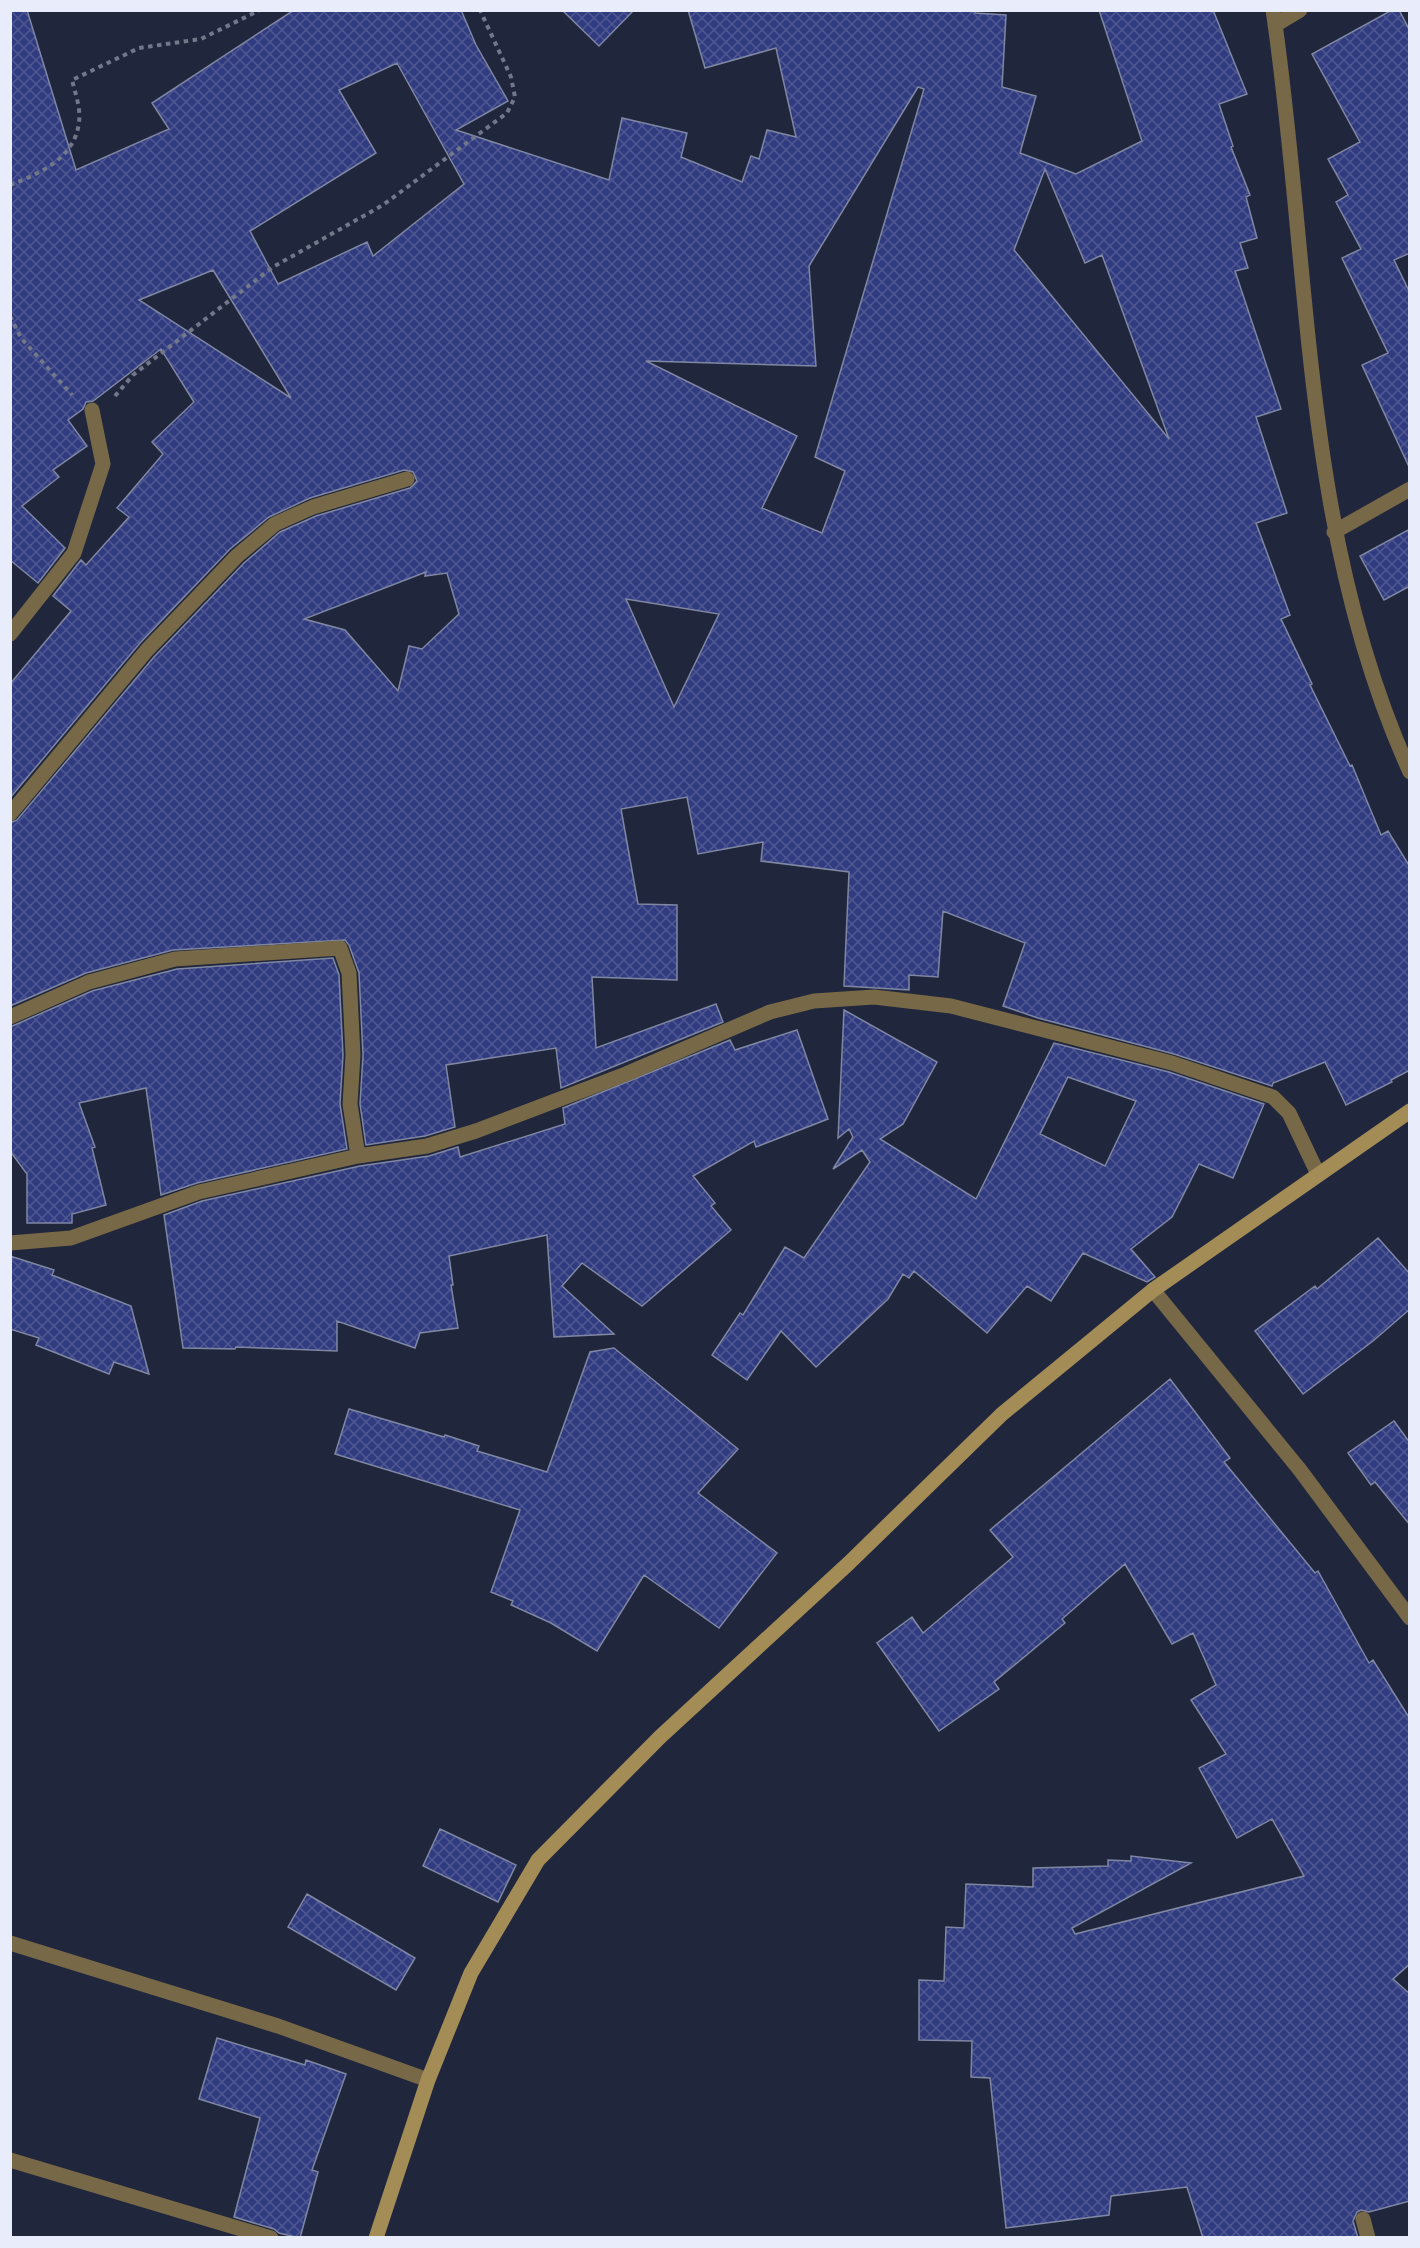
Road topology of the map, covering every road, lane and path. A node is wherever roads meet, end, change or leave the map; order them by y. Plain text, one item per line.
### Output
1 (260, 10) edge
2 (480, 10) edge
3 (1300, 10) edge
4 (1274, 18) edge
5 (10, 185) edge
6 (10, 316) edge
7 (92, 410) junction
8 (407, 478) dead end
9 (1410, 489) edge
10 (1334, 532) junction
11 (10, 634) edge
12 (1410, 772) edge
13 (10, 814) edge
14 (10, 1017) edge
15 (1410, 1111) edge
16 (358, 1156) junction
17 (1318, 1174) junction
18 (10, 1243) edge
19 (1153, 1290) junction
20 (1410, 1617) edge
21 (10, 1943) edge
22 (428, 2080) junction
23 (10, 2160) edge
24 (1363, 2219) dead end
25 (271, 2238) edge
26 (376, 2238) edge
27 (1368, 2238) edge

1 - 5 path
2 - 7 path
3 - 4 street
4 - 10 street
6 - 7 path
7 - 11 street
8 - 13 street
9 - 10 street
10 - 12 street
14 - 16 street
15 - 17 street
16 - 17 street
16 - 18 street
17 - 19 street
19 - 20 street
19 - 22 street
21 - 22 street
22 - 26 street
23 - 25 street
24 - 27 street

